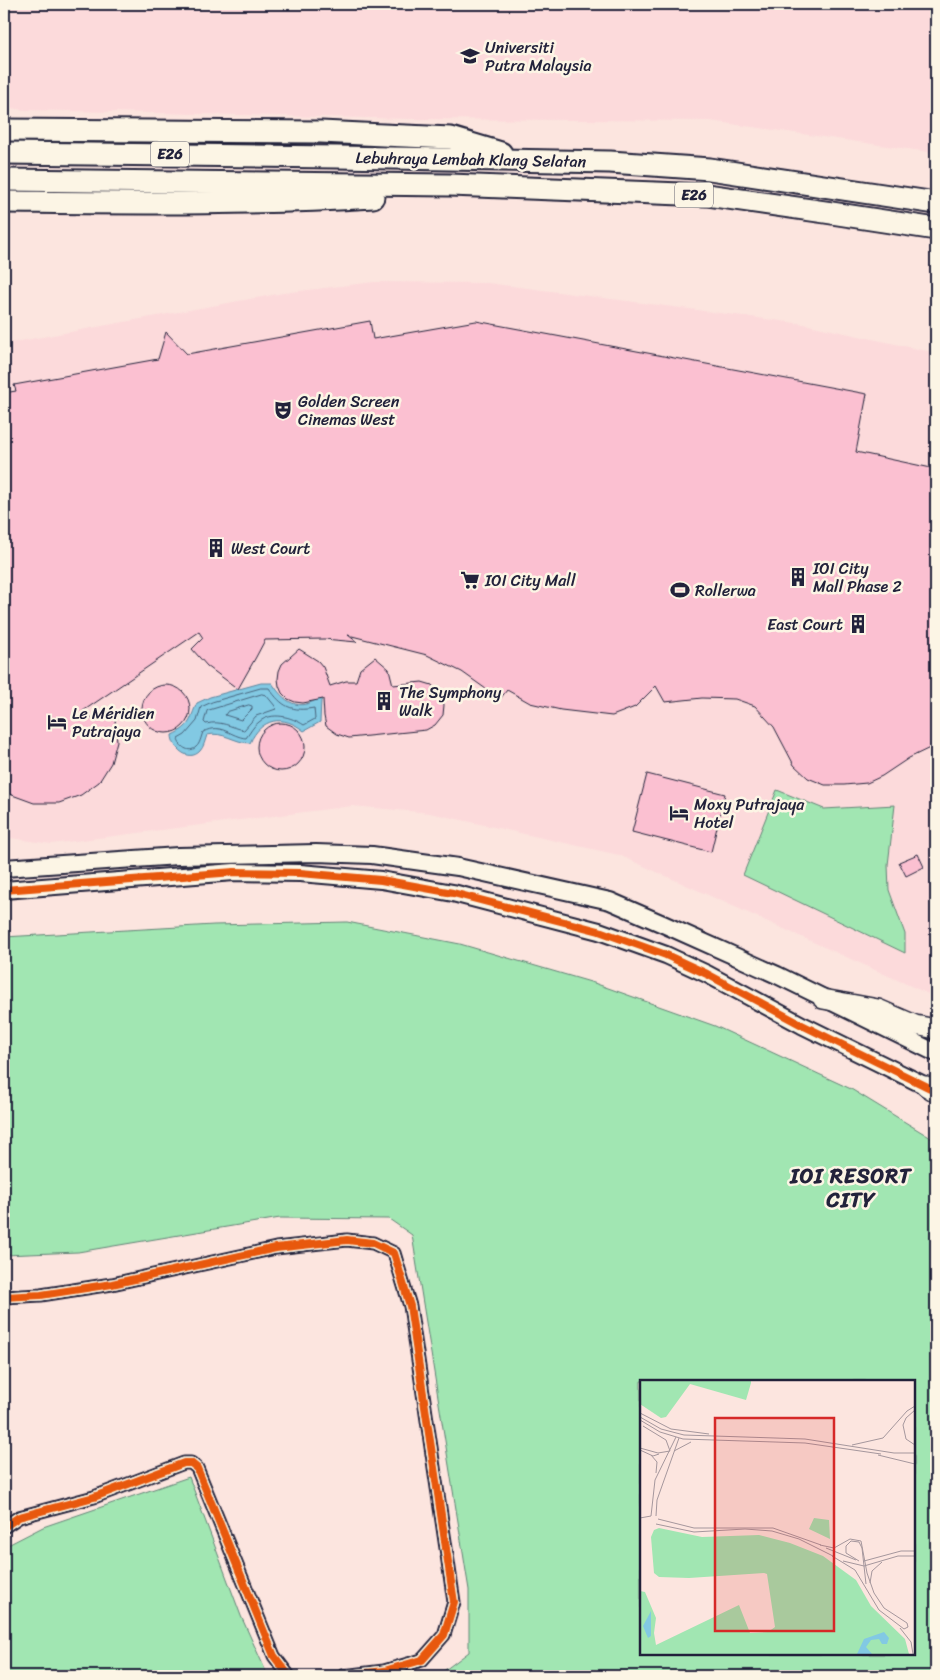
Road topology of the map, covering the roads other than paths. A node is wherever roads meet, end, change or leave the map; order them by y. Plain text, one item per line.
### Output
1 (4, 130) edge
2 (4, 153) edge
3 (528, 160) junction
4 (4, 180) edge
5 (450, 185) junction
6 (4, 202) edge
7 (936, 203) edge
8 (936, 229) edge
9 (4, 868) edge
10 (4, 890) edge
11 (824, 999) junction
12 (936, 1029) edge
13 (936, 1053) edge
14 (933, 1090) edge
15 (4, 1297) edge
16 (4, 1527) edge
17 (289, 1676) edge
18 (343, 1676) edge

1 - 3 highway
2 - 3 highway, Lebuhraya Lembah Klang Selatan / E26
3 - 7 highway, Lebuhraya Lembah Klang Selatan / E26
4 - 5 highway, Lebuhraya Lembah Klang Selatan / E26
5 - 6 highway
5 - 8 highway, Lebuhraya Lembah Klang Selatan / E26
9 - 11 street
10 - 14 street
11 - 12 main road
11 - 13 street
15 - 18 street
16 - 17 street

